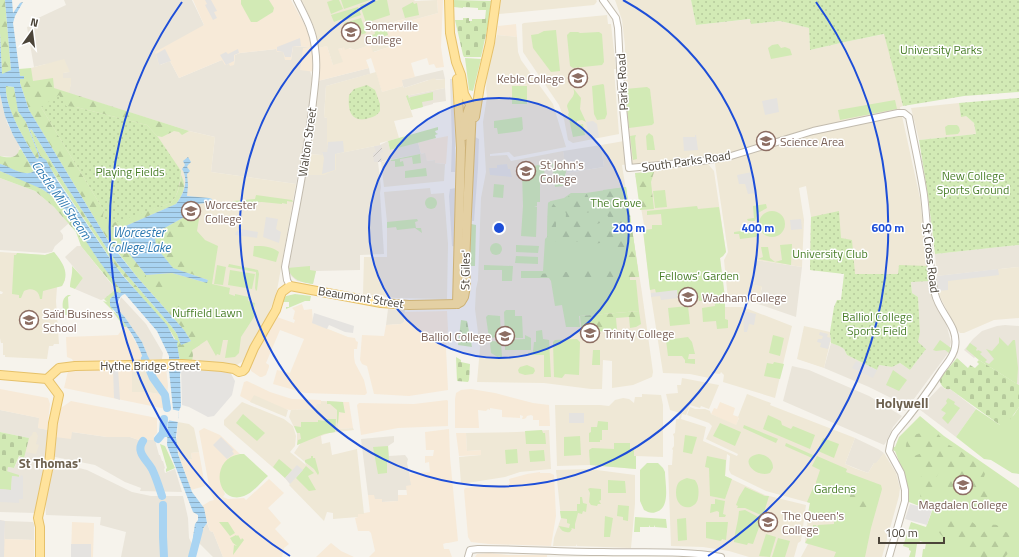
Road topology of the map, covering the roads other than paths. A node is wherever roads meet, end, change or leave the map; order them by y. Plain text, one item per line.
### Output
1 (297, 0) edge
2 (448, 0) edge
3 (496, 0) edge
4 (603, 0) edge
5 (457, 66) junction
6 (480, 86) junction
7 (463, 90) junction
8 (474, 95) junction
9 (470, 105) junction
10 (906, 114) joint
11 (472, 125) junction
12 (461, 148) junction
13 (628, 168) joint
14 (290, 286) junction
15 (457, 304) junction
16 (0, 375) edge
17 (47, 379) junction
18 (40, 557) edge
19 (468, 557) edge
20 (721, 557) edge
21 (889, 557) edge

1 - 14 street, Walton Street
2 - 5 main road, St Giles'
3 - 6 main road, St Giles'
4 - 13 street, Parks Road
5 - 7 main road, St Giles'
5 - 12 main road, St Giles'
6 - 8 main road, St Giles'
6 - 11 main road, St Giles'
7 - 8 main road
7 - 9 main road, St Giles'
8 - 9 main road, St Giles'
9 - 11 main road, St Giles'
9 - 12 main road, St Giles'
10 - 13 street, South Parks Road
10 - 21 street, St Cross Road
11 - 15 main road, St Giles'
12 - 15 main road, St Giles'
14 - 15 main road, Beaumont Street
14 - 17 main road, Hythe Bridge Street
16 - 17 main road
17 - 18 main road
19 - 20 street

